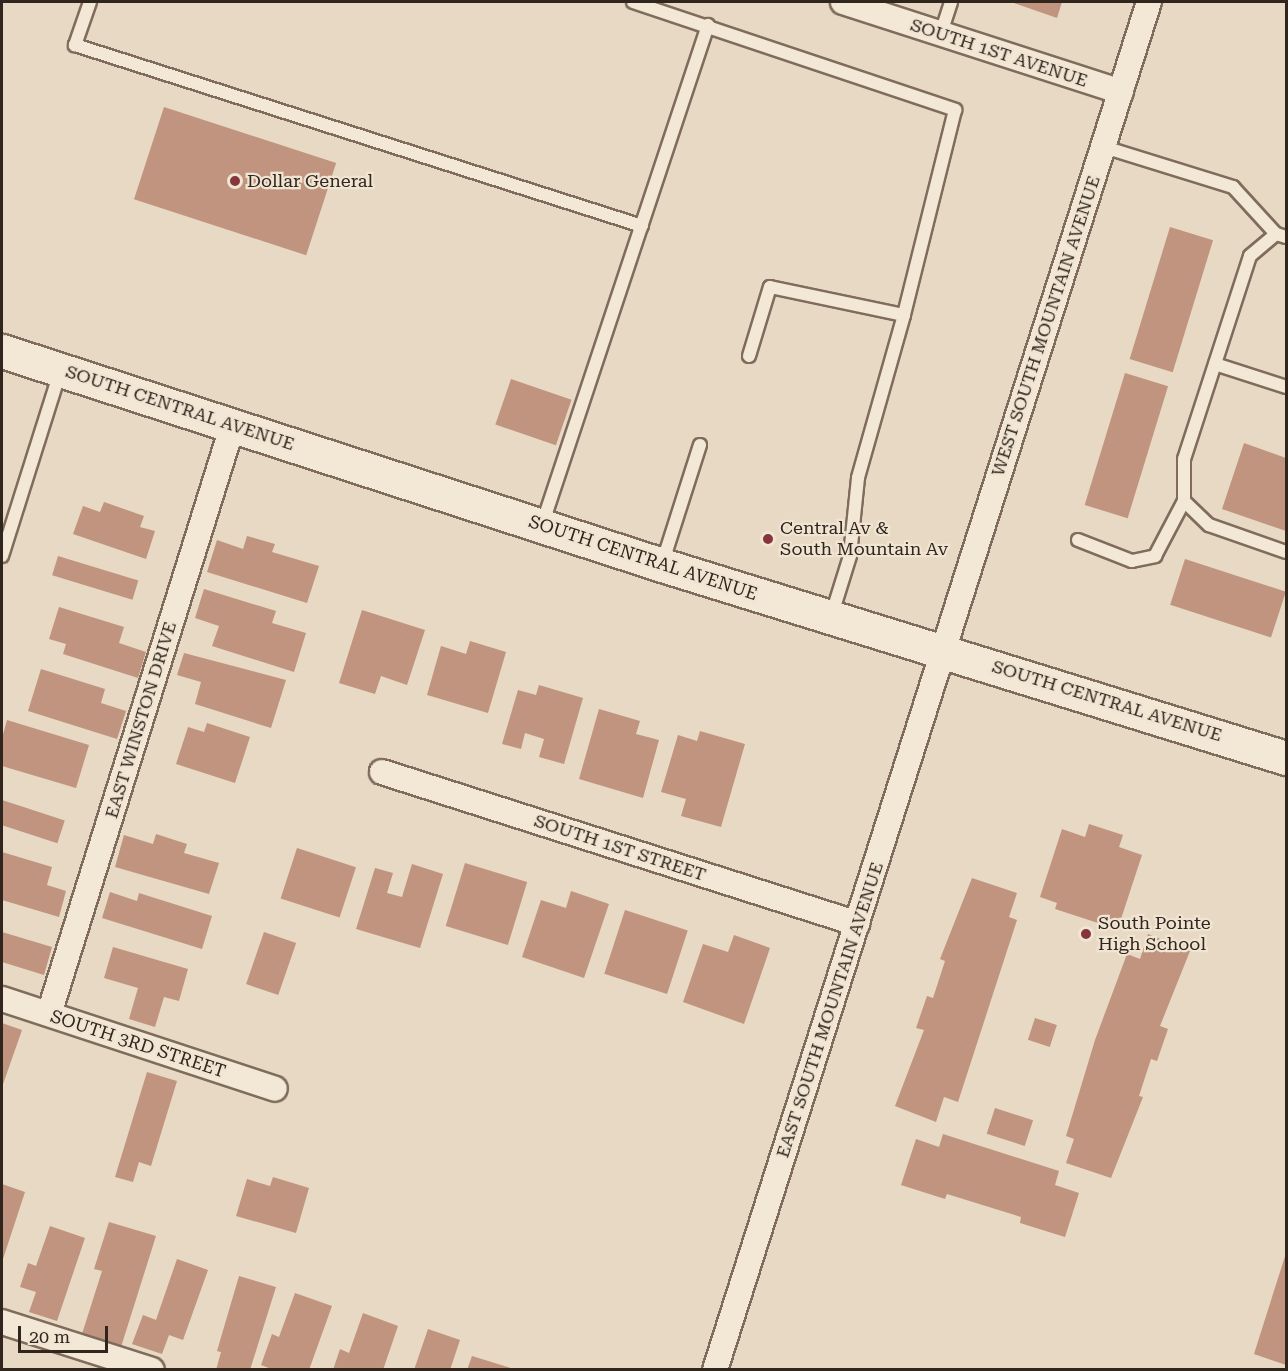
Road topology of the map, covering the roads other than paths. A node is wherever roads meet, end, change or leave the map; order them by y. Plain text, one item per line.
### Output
1 (90, 2) edge
2 (633, 2) edge
3 (843, 2) edge
4 (951, 2) edge
5 (1149, 2) edge
6 (708, 25) junction
7 (941, 33) junction
8 (1121, 92) junction
9 (1104, 147) junction
10 (642, 226) junction
11 (1281, 236) edge
12 (904, 315) junction
13 (2, 351) edge
14 (749, 356) dead end
15 (1215, 364) junction
16 (60, 370) junction
17 (1287, 387) edge
18 (233, 424) junction
19 (700, 445) dead end
20 (1184, 501) junction
21 (542, 526) junction
22 (1078, 540) dead end
23 (1287, 552) edge
24 (2, 556) edge
25 (662, 565) junction
26 (831, 617) junction
27 (944, 650) junction
28 (1287, 758) edge
29 (382, 772) dead end
30 (857, 924) junction
31 (2, 999) edge
32 (49, 1014) junction
33 (275, 1089) dead end
34 (2, 1322) edge
35 (152, 1370) edge
36 (715, 1370) edge

1 - 10 lane
2 - 6 lane
3 - 7 street, SOUTH 1ST AVENUE
4 - 7 lane
5 - 8 street, WEST SOUTH MOUNTAIN AVENUE
6 - 10 lane
6 - 12 lane
7 - 8 street, SOUTH 1ST AVENUE
8 - 9 street, WEST SOUTH MOUNTAIN AVENUE
9 - 11 lane
9 - 27 street, WEST SOUTH MOUNTAIN AVENUE
10 - 21 lane
11 - 15 lane
12 - 14 lane
12 - 26 lane
13 - 16 main road, SOUTH CENTRAL AVENUE
15 - 17 lane
15 - 20 lane
16 - 18 main road, SOUTH CENTRAL AVENUE
16 - 24 lane
18 - 21 main road, SOUTH CENTRAL AVENUE
18 - 32 street, EAST WINSTON DRIVE
19 - 25 lane
20 - 22 lane
20 - 23 lane
21 - 25 main road, SOUTH CENTRAL AVENUE
25 - 26 main road, SOUTH CENTRAL AVENUE
26 - 27 main road, SOUTH CENTRAL AVENUE
27 - 28 main road, SOUTH CENTRAL AVENUE
27 - 30 street, EAST SOUTH MOUNTAIN AVENUE
29 - 30 street, SOUTH 1ST STREET
30 - 36 street, EAST SOUTH MOUNTAIN AVENUE
31 - 32 street, SOUTH 3RD STREET
32 - 33 street, SOUTH 3RD STREET
34 - 35 street

